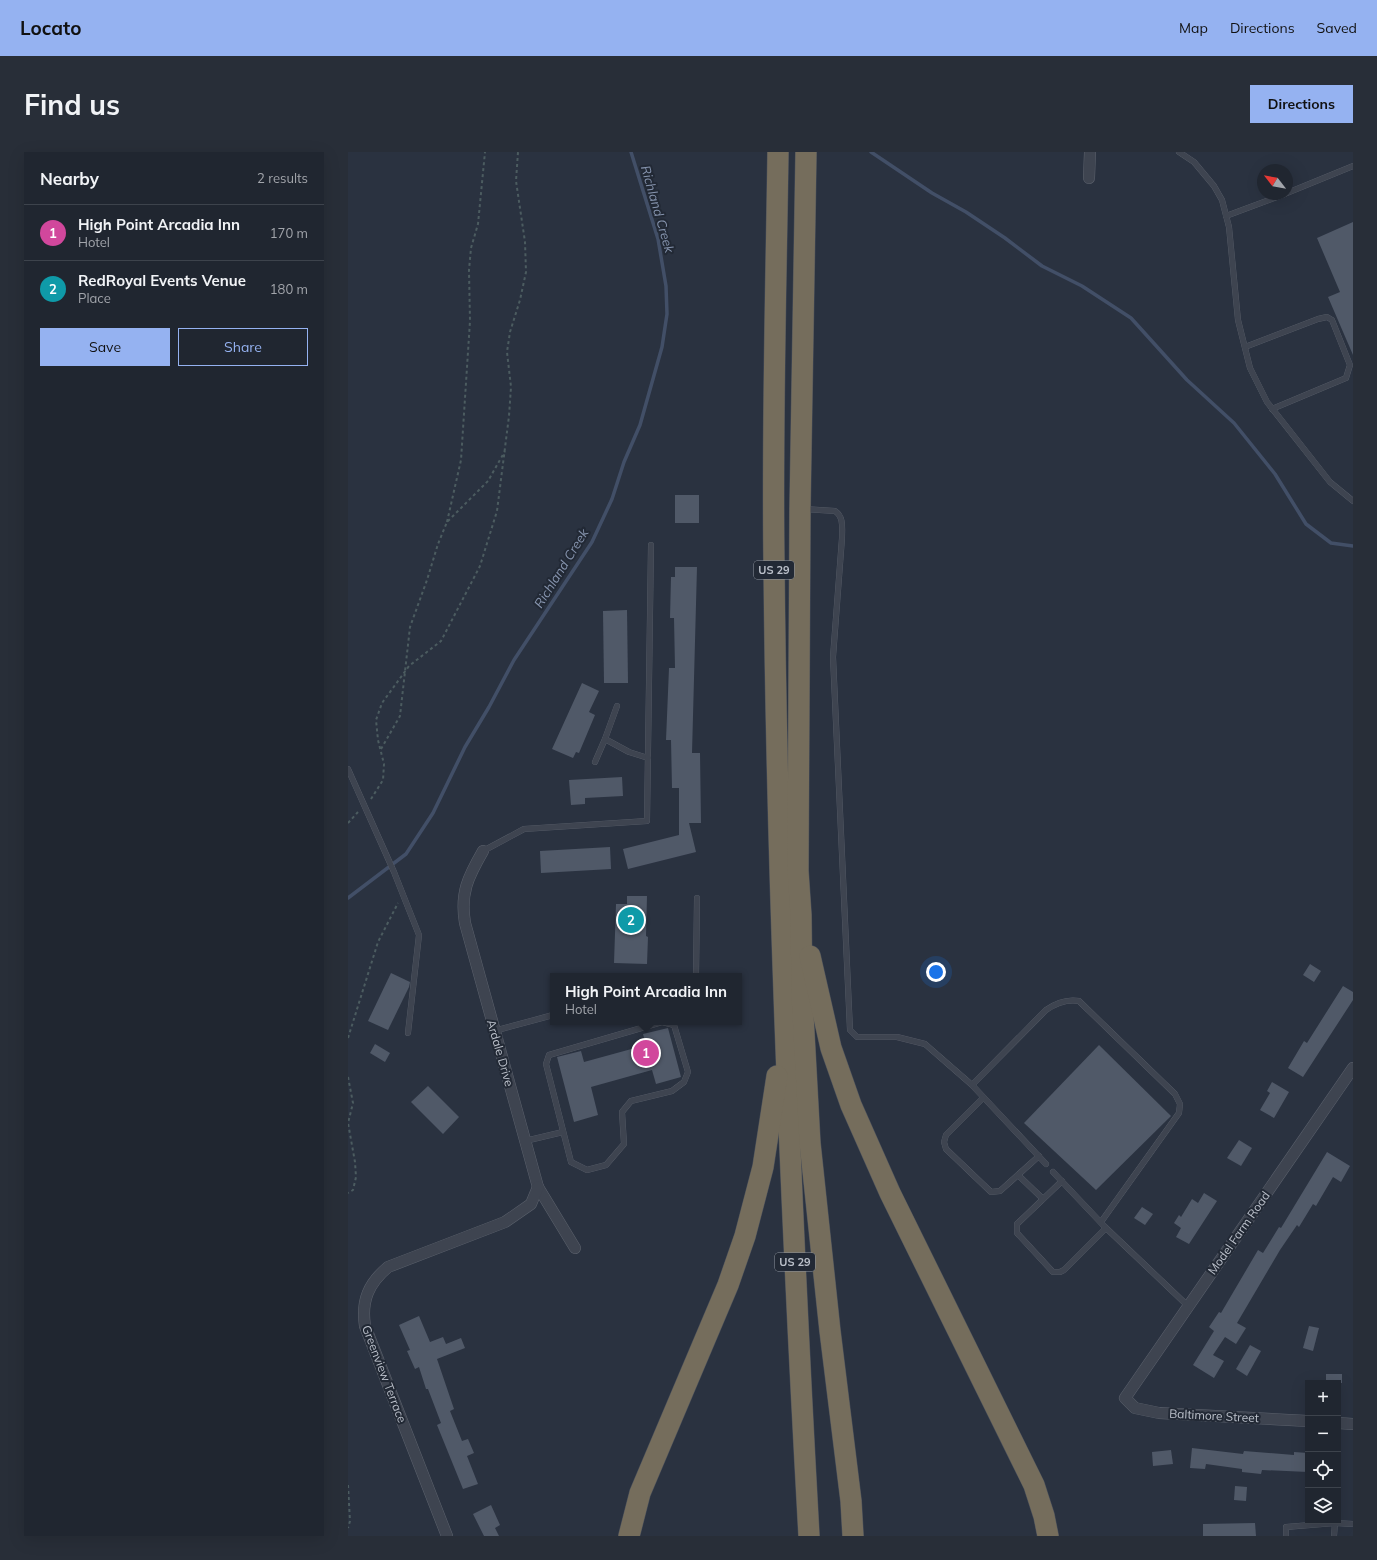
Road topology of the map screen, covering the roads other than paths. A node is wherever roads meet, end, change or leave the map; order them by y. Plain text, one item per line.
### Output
1 (778, 152) edge
2 (806, 152) edge
3 (1090, 152) edge
4 (1179, 152) edge
5 (1353, 166) edge
6 (1089, 178) dead end
7 (1293, 191) edge
8 (1270, 200) edge
9 (1226, 216) junction
10 (1245, 347) junction
11 (1272, 409) junction
12 (1353, 501) edge
13 (800, 509) junction
14 (651, 545) dead end
15 (617, 706) dead end
16 (605, 739) junction
17 (648, 758) junction
18 (595, 762) dead end
19 (348, 769) edge
20 (483, 851) joint
21 (697, 898) dead end
22 (801, 915) junction
23 (696, 973) edge
24 (784, 988) junction
25 (550, 1016) edge
26 (652, 1025) edge
27 (674, 1025) edge
28 (494, 1031) junction
29 (408, 1033) dead end
30 (1353, 1068) edge
31 (972, 1085) junction
32 (983, 1098) junction
33 (563, 1132) junction
34 (525, 1141) junction
35 (1039, 1156) junction
36 (1046, 1164) dead end
37 (1053, 1172) dead end
38 (1018, 1175) junction
39 (1062, 1181) junction
40 (538, 1187) junction
41 (1043, 1199) junction
42 (1100, 1222) junction
43 (1106, 1228) junction
44 (575, 1248) dead end
45 (1188, 1306) junction
46 (1125, 1398) joint
47 (1305, 1421) edge
48 (1341, 1423) edge
49 (1353, 1424) edge
50 (1341, 1523) edge
51 (1324, 1524) edge
52 (1336, 1524) edge
53 (1353, 1524) edge
54 (447, 1536) edge
55 (629, 1536) edge
56 (809, 1536) edge
57 (853, 1536) edge
58 (1048, 1536) edge
59 (1286, 1536) edge
60 (1334, 1536) edge

1 - 24 highway, US 29
2 - 13 highway, US 29
3 - 6 street
4 - 9 lane
5 - 7 lane
8 - 9 lane
9 - 10 lane
10 - 11 lane
10 - 11 lane
11 - 12 lane
13 - 22 highway, US 29
13 - 31 lane
14 - 17 lane
15 - 16 lane
16 - 17 lane
16 - 18 lane
17 - 20 lane
19 - 29 lane
20 - 28 street, Ardale Drive
21 - 23 lane
22 - 57 highway, US 29
22 - 58 highway
24 - 55 highway
24 - 56 highway, US 29
25 - 28 lane
26 - 33 lane
27 - 33 lane
28 - 34 street, Ardale Drive
30 - 45 street, Model Farm Road
31 - 32 lane
31 - 42 lane
32 - 35 lane
32 - 38 lane
33 - 34 lane
34 - 40 street, Ardale Drive
35 - 36 lane
35 - 38 lane
37 - 39 lane
38 - 41 lane
39 - 41 lane
39 - 42 lane
40 - 44 street, Ardale Drive
40 - 54 street, Greenview Terrace
41 - 43 lane
42 - 43 lane
43 - 45 lane
45 - 46 street, Model Farm Road
46 - 47 street, Baltimore Street
48 - 49 street
50 - 53 lane
51 - 59 lane
52 - 60 lane

